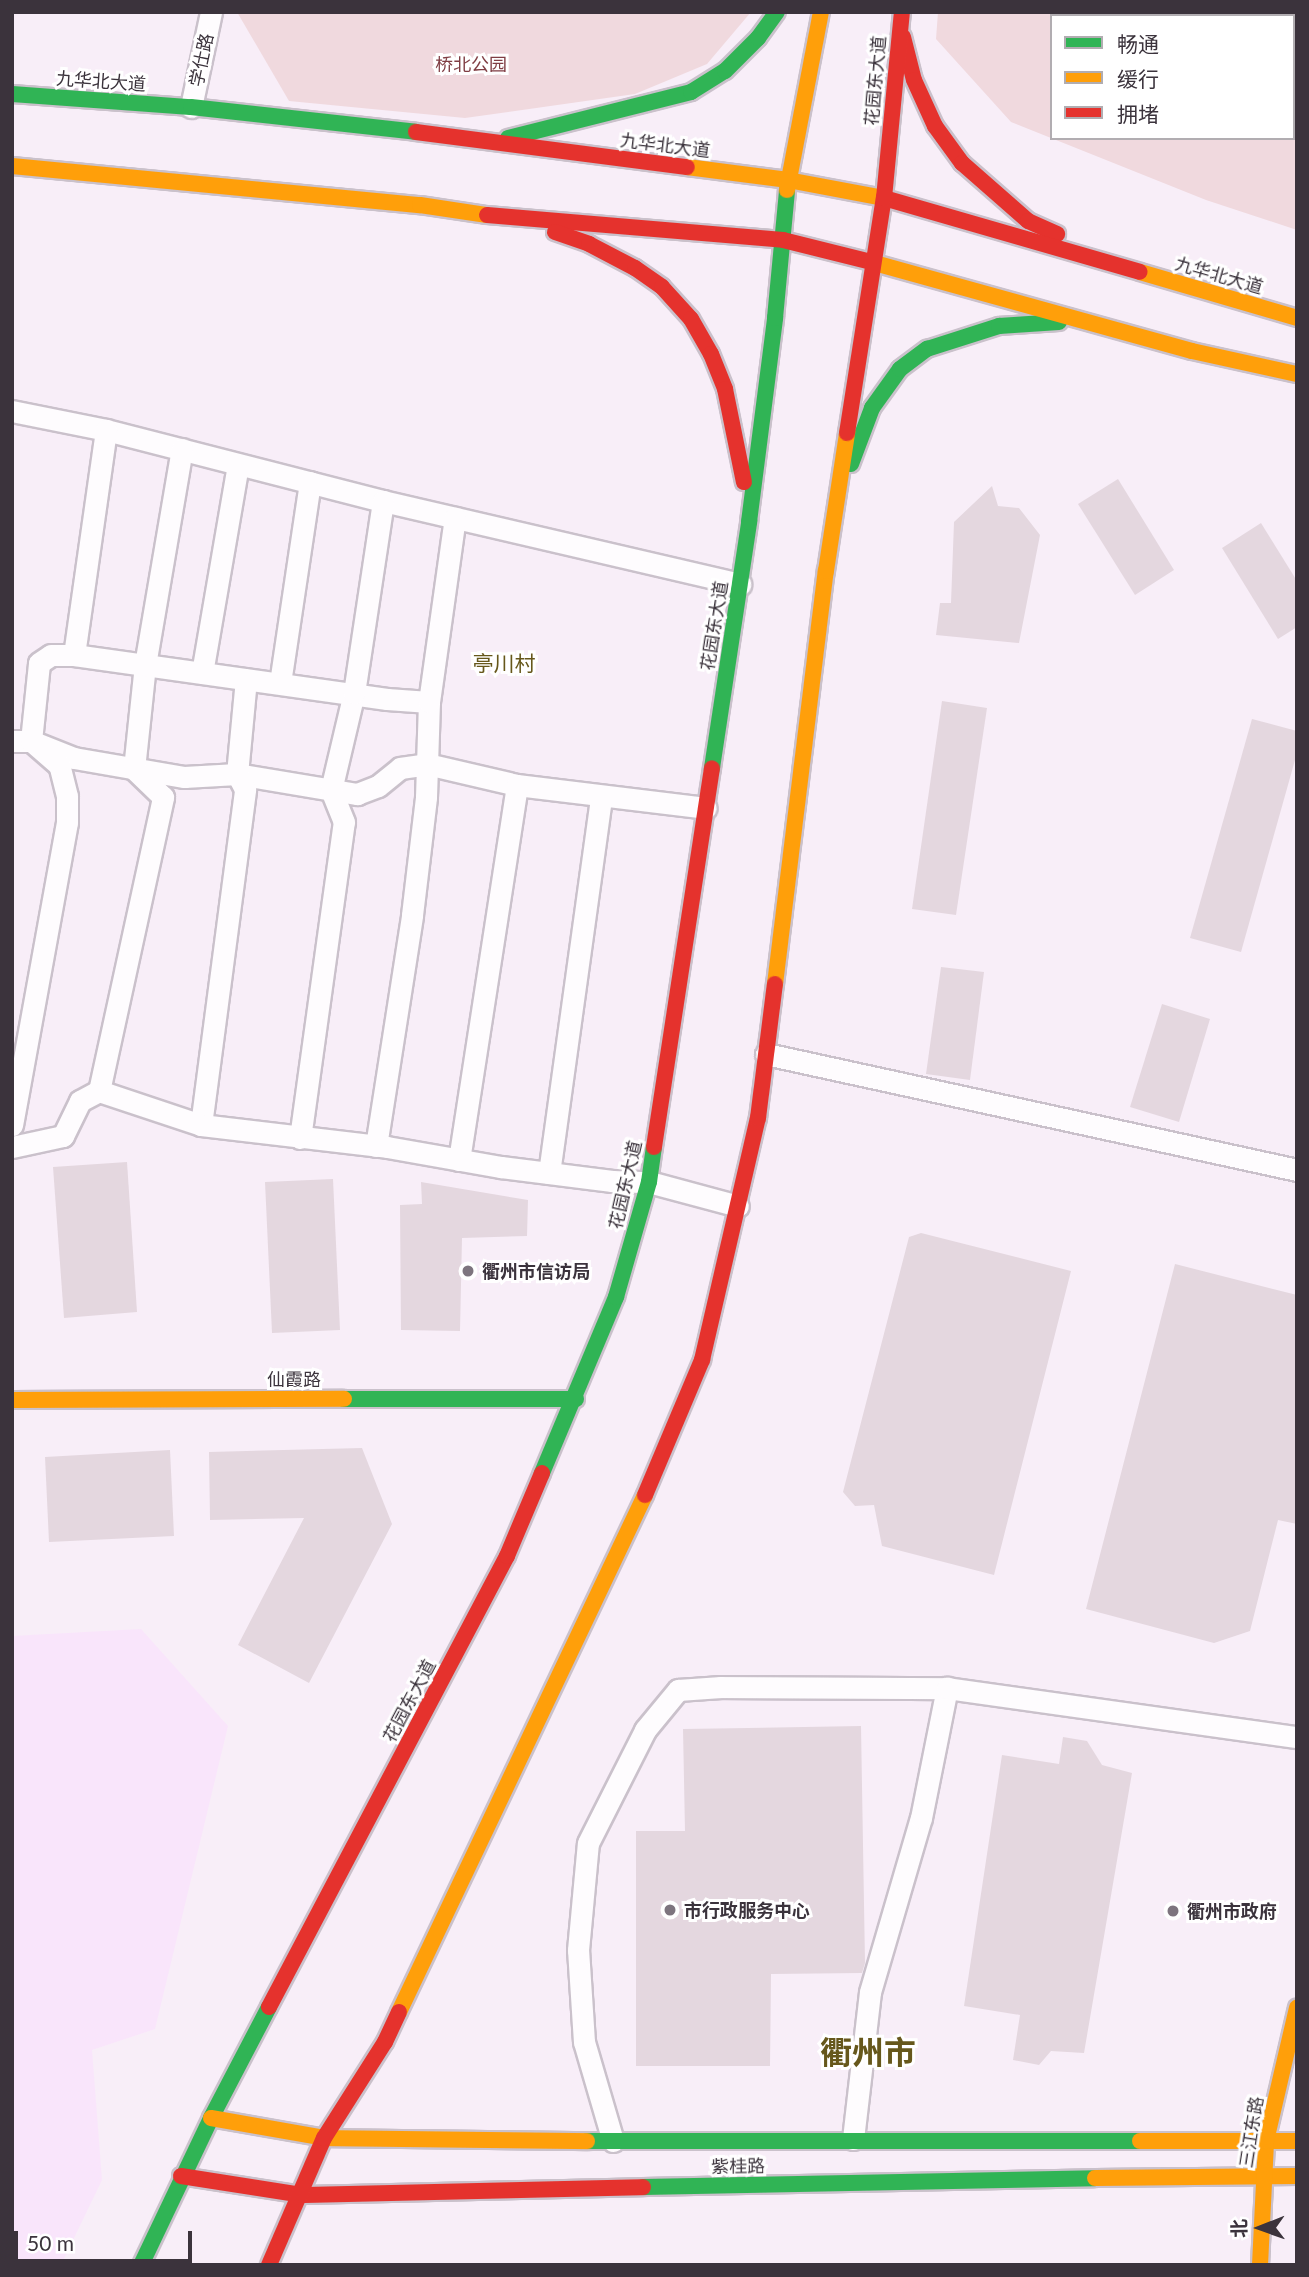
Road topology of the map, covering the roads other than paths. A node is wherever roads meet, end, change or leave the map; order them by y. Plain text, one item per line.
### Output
1 (211, 12) edge
2 (777, 12) edge
3 (821, 12) edge
4 (901, 19) edge
5 (12, 94) edge
6 (191, 107) junction
7 (491, 142) junction
8 (12, 166) edge
9 (788, 180) junction
10 (884, 198) junction
11 (518, 219) junction
12 (783, 240) junction
13 (871, 262) junction
14 (1160, 278) junction
15 (1205, 289) junction
16 (1297, 305) edge
17 (1297, 318) edge
18 (1090, 322) junction
19 (1192, 351) junction
20 (1297, 374) edge
21 (1273, 385) dead end
22 (12, 411) edge
23 (106, 430) junction
24 (182, 449) junction
25 (238, 465) junction
26 (310, 482) junction
27 (839, 493) junction
28 (383, 501) junction
29 (455, 518) junction
30 (749, 522) junction
31 (740, 584) junction
32 (74, 655) junction
33 (145, 665) junction
34 (202, 673) junction
35 (246, 679) junction
36 (280, 682) junction
37 (354, 693) junction
38 (429, 702) junction
39 (19, 744) edge
40 (427, 764) junction
41 (134, 769) junction
42 (237, 774) junction
43 (517, 785) junction
44 (331, 790) junction
45 (600, 797) junction
46 (706, 808) junction
47 (766, 1054) junction
48 (99, 1091) junction
49 (12, 1125) edge
50 (201, 1125) junction
51 (300, 1138) junction
52 (376, 1146) junction
53 (12, 1147) edge
54 (459, 1160) junction
55 (1297, 1170) edge
56 (549, 1172) junction
57 (649, 1182) junction
58 (738, 1206) junction
59 (576, 1399) junction
60 (12, 1400) edge
61 (947, 1688) junction
62 (1297, 1737) edge
63 (1297, 2008) edge
64 (211, 2118) junction
65 (324, 2138) junction
66 (853, 2139) junction
67 (613, 2141) junction
68 (1266, 2141) junction
69 (1297, 2141) edge
70 (1264, 2175) junction
71 (181, 2176) junction
72 (1297, 2176) edge
73 (302, 2195) junction
74 (141, 2265) edge
75 (269, 2265) edge
76 (1260, 2265) edge

1 - 6 street, 学仕路
2 - 7 main road
3 - 9 main road, 花园东大道
4 - 10 main road, 花园东大道
4 - 14 main road
5 - 6 main road, 九华北大道
6 - 7 main road, 九华北大道
7 - 9 main road, 九华北大道
8 - 11 main road
9 - 10 main road, 九华北大道
9 - 12 main road, 花园东大道
10 - 13 main road, 花园东大道
10 - 14 main road, 九华北大道
11 - 12 main road
11 - 30 main road
12 - 13 main road
12 - 30 main road, 花园东大道
13 - 18 main road
13 - 27 main road, 花园东大道
14 - 15 main road, 九华北大道
15 - 16 main road
15 - 17 main road, 九华北大道
18 - 19 main road
18 - 27 main road
19 - 20 main road
19 - 21 main road
22 - 23 street
23 - 24 street
23 - 32 street
24 - 25 street
24 - 33 street
25 - 26 street
25 - 34 street
26 - 28 street
26 - 36 street
27 - 47 main road, 花园东大道
28 - 29 street
28 - 37 street
29 - 31 street
29 - 38 street
30 - 31 main road, 花园东大道
31 - 46 main road, 花园东大道
32 - 33 street
32 - 39 street
33 - 34 street
33 - 41 street
34 - 35 street
35 - 36 street
35 - 42 street
36 - 37 street
37 - 38 street
37 - 44 street
38 - 40 street
39 - 41 street
39 - 49 street
40 - 43 street
40 - 44 street
40 - 52 street
41 - 42 street
41 - 48 street
42 - 44 street
42 - 50 street
43 - 45 street
43 - 54 street
44 - 51 street
45 - 46 street
45 - 56 street
46 - 57 main road, 花园东大道
47 - 55 street
47 - 58 main road, 花园东大道
48 - 50 street
48 - 53 street
50 - 51 street
51 - 52 street
52 - 54 street
54 - 56 street
56 - 57 street
57 - 58 street
57 - 59 main road, 花园东大道
58 - 65 main road, 花园东大道
59 - 60 main road, 仙霞路
59 - 64 main road, 花园东大道
61 - 62 street
61 - 66 street
61 - 67 street
63 - 68 main road, 三江东路
64 - 65 main road, 紫桂路
64 - 71 main road, 花园东大道
65 - 67 main road, 紫桂路
65 - 73 main road, 花园东大道
66 - 67 main road, 紫桂路
66 - 68 main road, 紫桂路
68 - 69 main road, 紫桂路
68 - 70 main road, 三江东路
70 - 72 main road, 紫桂路
70 - 73 main road, 紫桂路
70 - 76 main road, 三江东路
71 - 73 main road, 紫桂路
71 - 74 main road, 花园东大道
73 - 75 main road, 花园东大道

